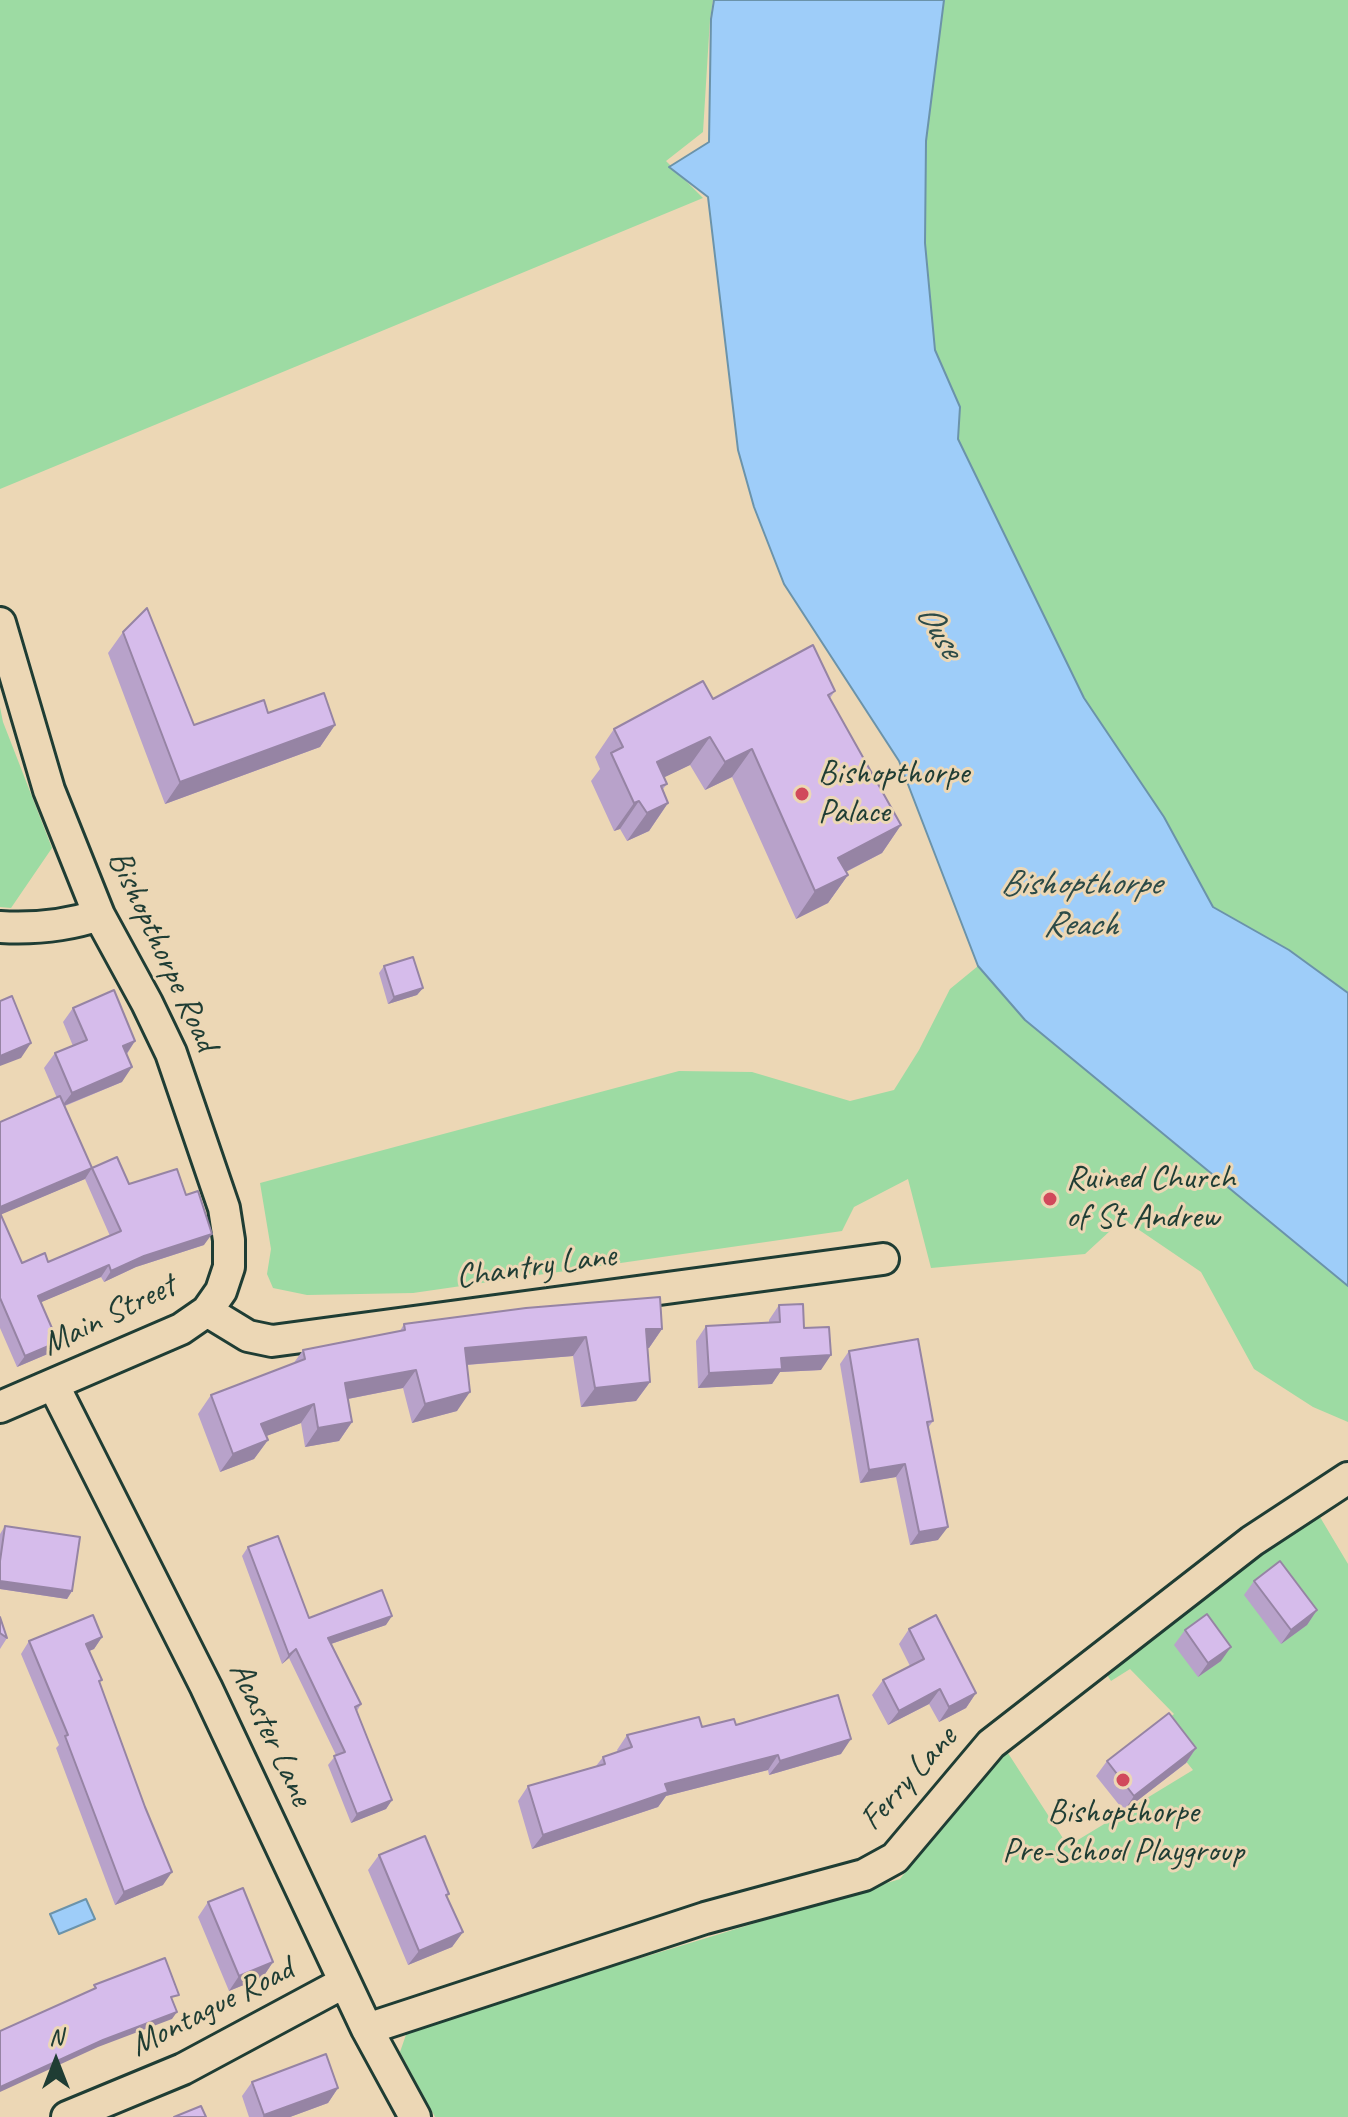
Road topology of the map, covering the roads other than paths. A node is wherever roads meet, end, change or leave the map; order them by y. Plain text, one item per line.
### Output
1 (0, 623) edge
2 (99, 915) junction
3 (0, 927) edge
4 (883, 1259) dead end
5 (207, 1311) junction
6 (54, 1386) junction
7 (0, 1407) edge
8 (1348, 1478) edge
9 (345, 1982) junction
10 (367, 2029) junction
11 (67, 2117) edge
12 (415, 2117) edge

1 - 2 street, Bishopthorpe Road
2 - 3 street
2 - 5 street, Bishopthorpe Road
4 - 5 street, Chantry Lane
5 - 6 street, Main Street
6 - 7 street, Main Street
6 - 9 street, Acaster Lane
8 - 10 street, Ferry Lane
9 - 10 street, Acaster Lane
9 - 11 street, Montague Road
10 - 12 street, Acaster Lane

